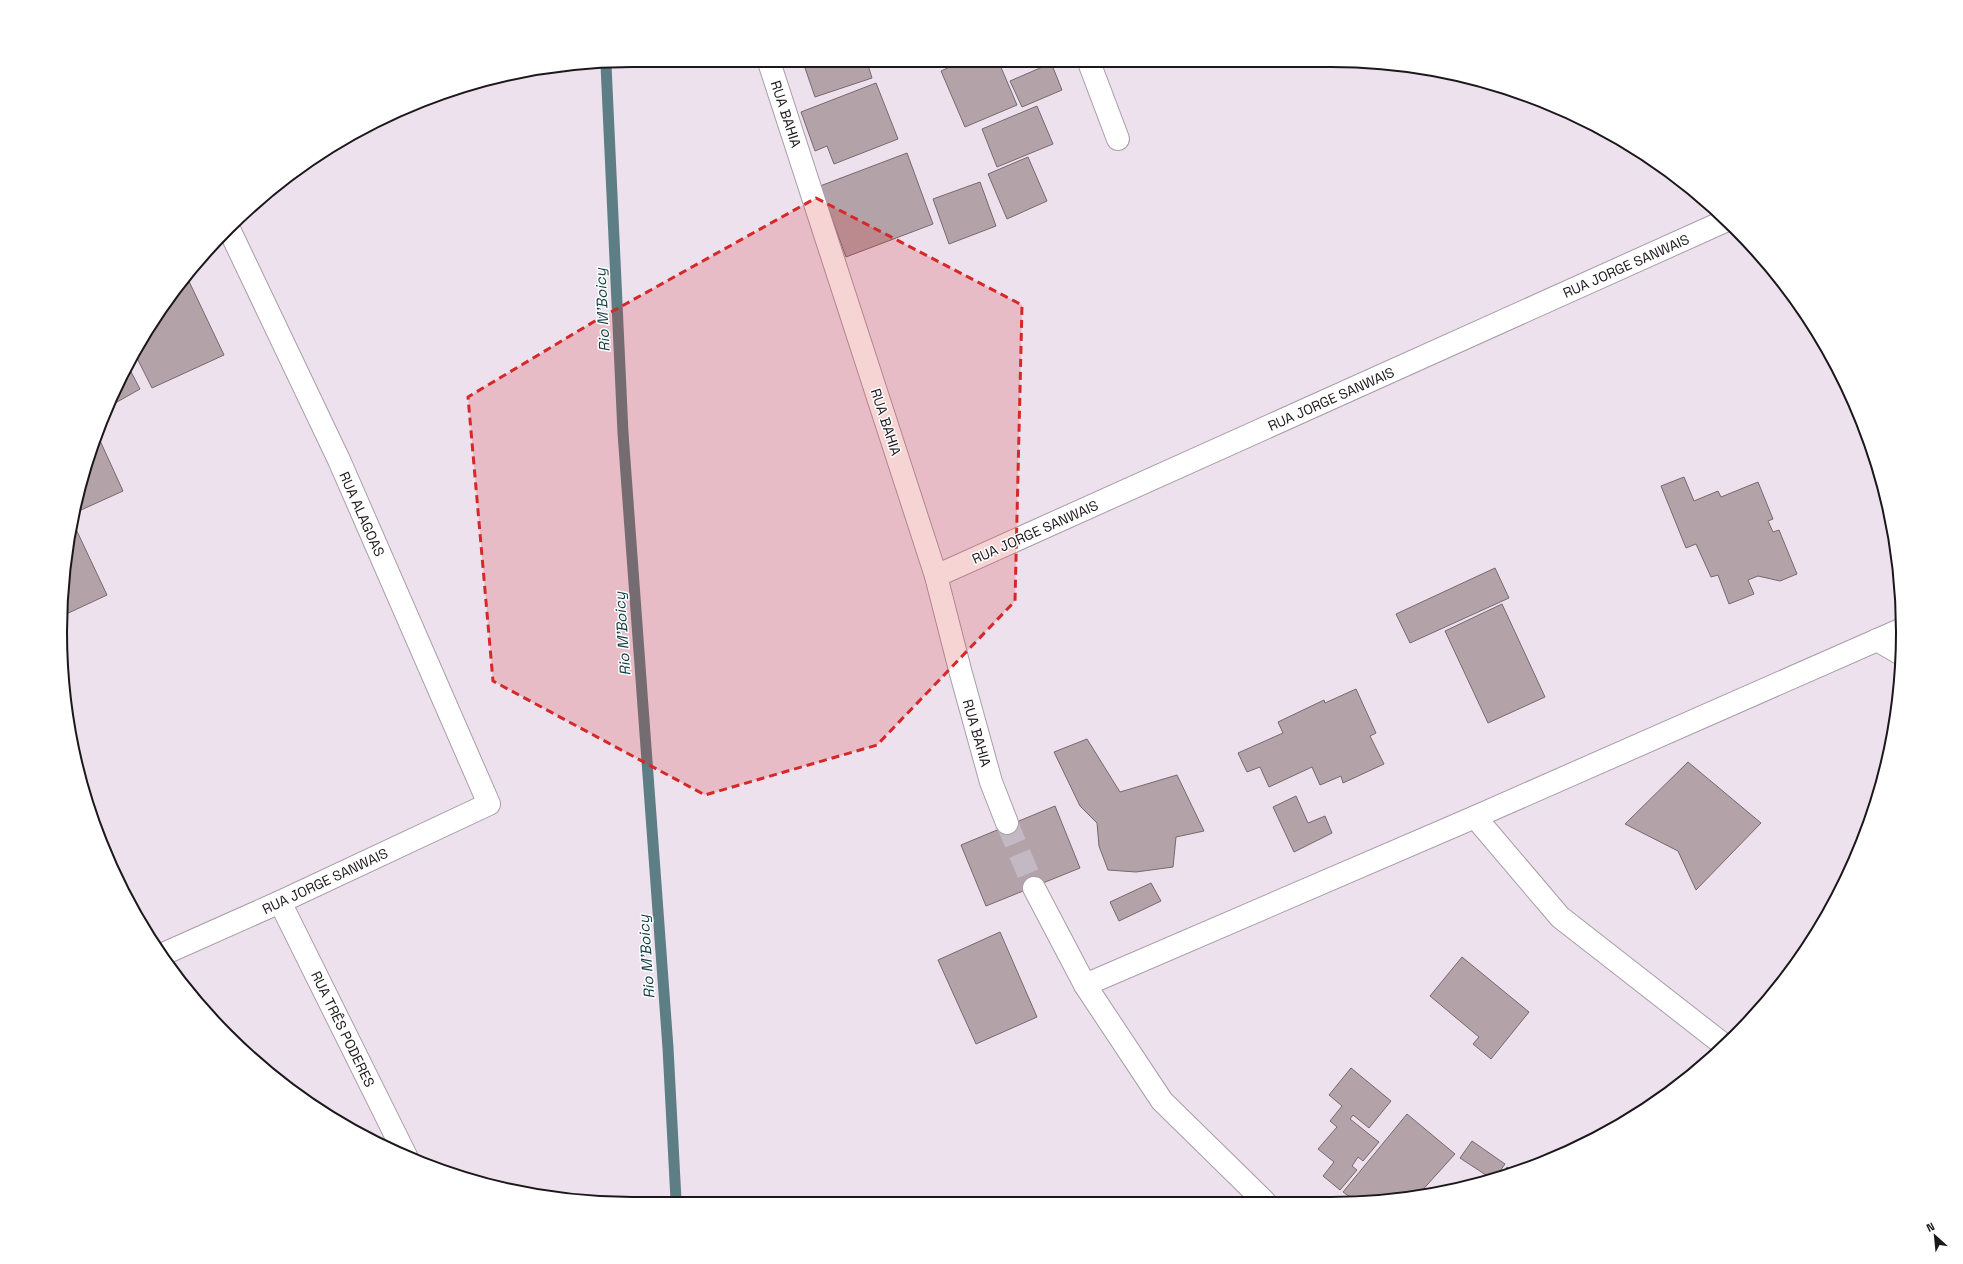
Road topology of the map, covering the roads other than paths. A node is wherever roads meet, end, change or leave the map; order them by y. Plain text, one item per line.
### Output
1 (771, 67) edge
2 (1091, 67) edge
3 (1118, 139) dead end
4 (1721, 223) edge
5 (231, 233) edge
6 (936, 576) junction
7 (1896, 632) edge
8 (1877, 640) junction
9 (1895, 651) edge
10 (490, 804) joint
11 (1475, 817) junction
12 (1007, 823) tunnel mouth
13 (1034, 888) tunnel mouth
14 (280, 902) junction
15 (167, 952) edge
16 (1085, 985) junction
17 (1720, 1042) edge
18 (402, 1148) edge
19 (1260, 1197) edge

1 - 6 street, RUA BAHIA
2 - 3 street
4 - 6 street, RUA JORGE SANWAIS
5 - 10 street, RUA ALAGOAS
6 - 12 street, RUA BAHIA
7 - 8 street
8 - 9 street
8 - 11 street
10 - 14 street, RUA JORGE SANWAIS
11 - 16 street
11 - 17 street
13 - 16 street
14 - 15 street, RUA JORGE SANWAIS
14 - 18 street, RUA TRÊS PODERES
16 - 19 street

